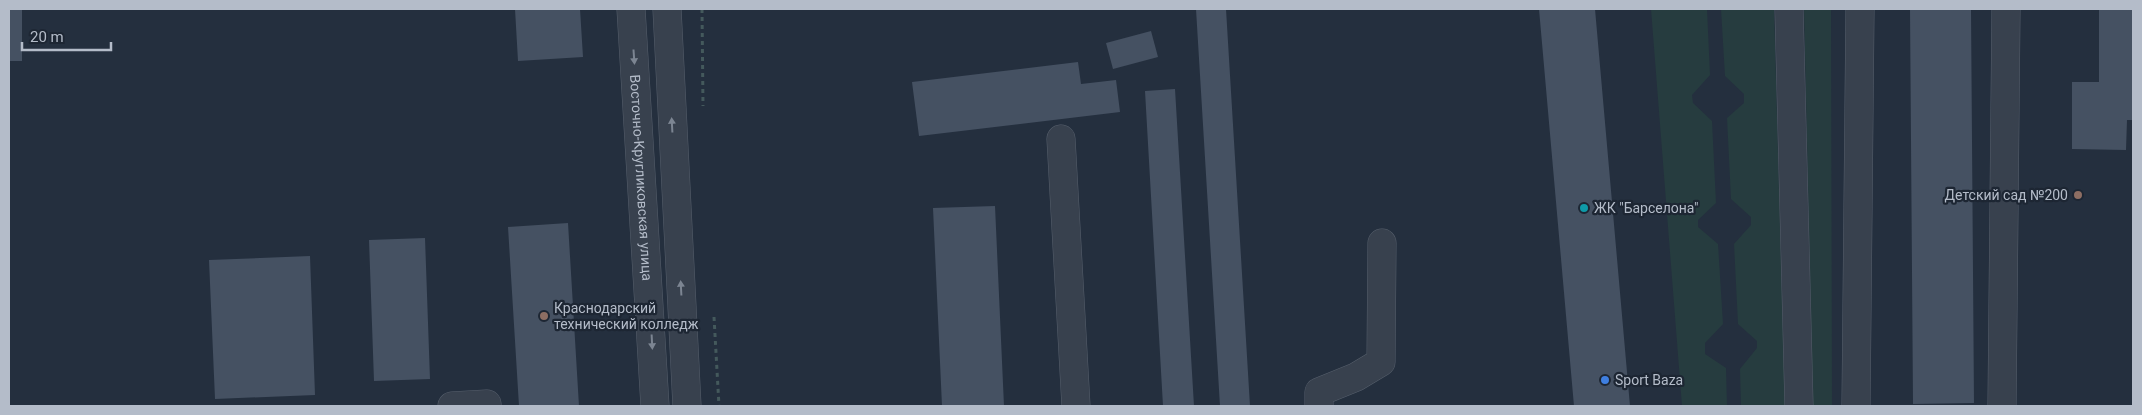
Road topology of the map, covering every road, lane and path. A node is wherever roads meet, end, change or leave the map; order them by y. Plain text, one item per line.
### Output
1 (631, 9) edge
2 (666, 9) edge
3 (702, 9) edge
4 (1789, 9) edge
5 (1860, 9) edge
6 (2006, 9) edge
7 (703, 108) dead end
8 (1061, 139) dead end
9 (1382, 243) dead end
10 (714, 307) dead end
11 (452, 406) edge
12 (487, 406) edge
13 (656, 406) edge
14 (687, 406) edge
15 (719, 406) edge
16 (1076, 406) edge
17 (1319, 406) edge
18 (1799, 406) edge
19 (1856, 406) edge
20 (2002, 406) edge

1 -> 13 street, Восточно-Кругликовская улица
14 -> 2 street
3 - 7 path
4 - 18 street
5 - 19 street
6 - 20 street
8 - 16 street
9 - 17 street
10 - 15 path
11 - 12 street

